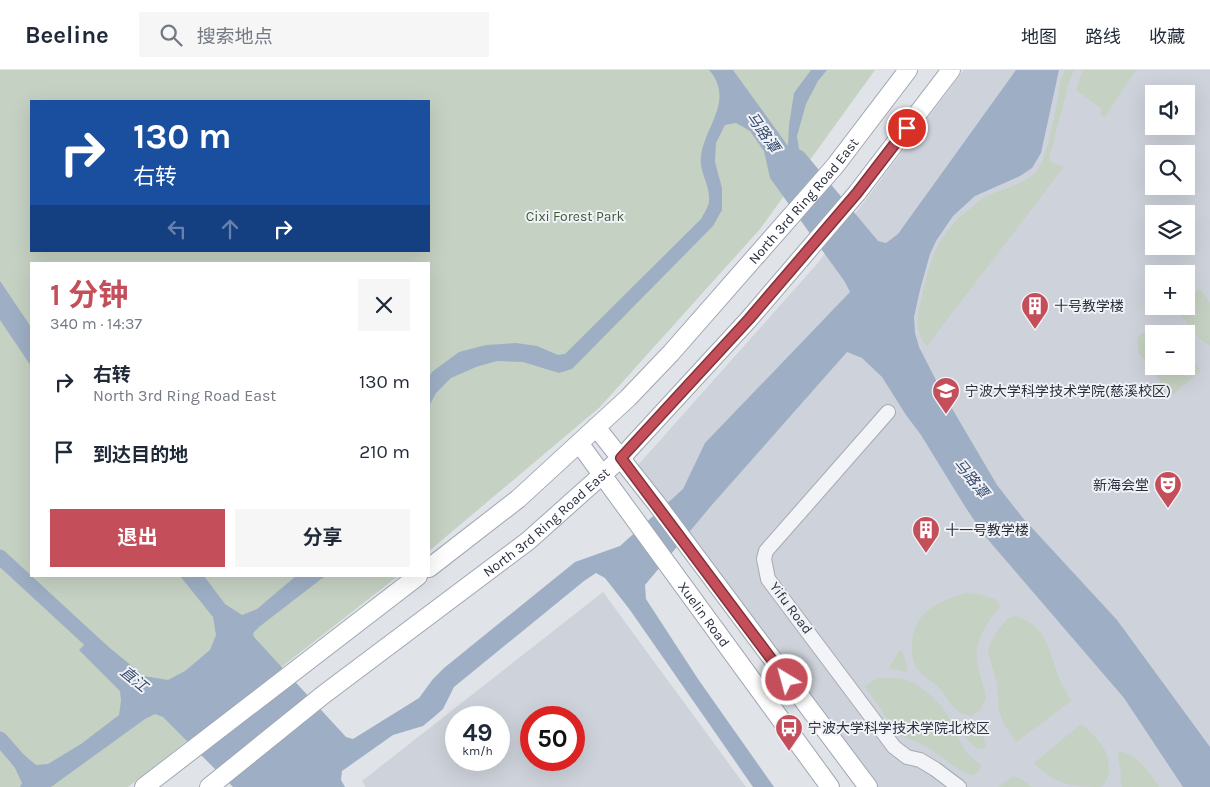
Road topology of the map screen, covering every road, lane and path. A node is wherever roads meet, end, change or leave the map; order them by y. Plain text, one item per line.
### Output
1 (908, 70) edge
2 (951, 70) edge
3 (888, 412) dead end
4 (596, 427) junction
5 (579, 443) junction
6 (621, 458) junction
7 (602, 474) junction
8 (430, 567) edge
9 (417, 577) edge
10 (214, 783) edge
11 (144, 787) edge
12 (830, 787) edge
13 (868, 787) edge
14 (959, 787) edge

1 - 4 main road, North 3rd Ring Road East
2 - 6 main road, North 3rd Ring Road East
3 - 14 street, Yifu Road
4 - 5 main road, North 3rd Ring Road East
4 - 6 main road, Xuelin Road
5 - 7 main road, Xuelin Road
5 - 8 main road, North 3rd Ring Road East
6 - 7 main road, North 3rd Ring Road East
6 - 13 main road, Xuelin Road
7 - 10 main road, North 3rd Ring Road East
7 - 12 main road, Xuelin Road
9 - 11 main road

